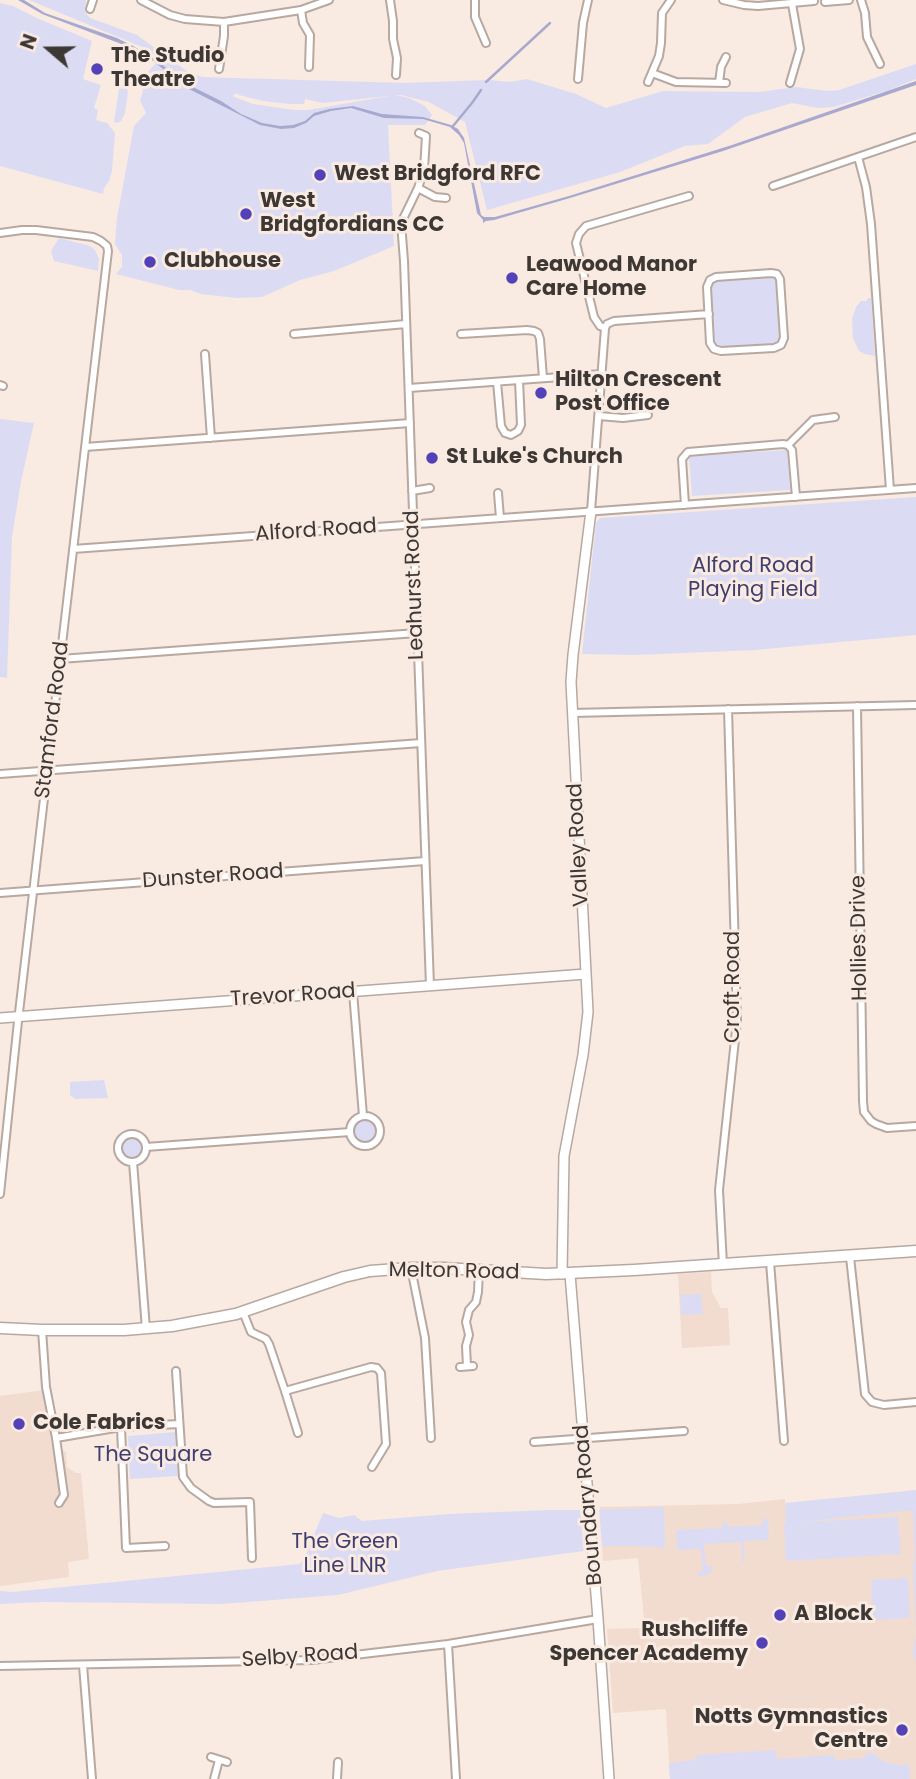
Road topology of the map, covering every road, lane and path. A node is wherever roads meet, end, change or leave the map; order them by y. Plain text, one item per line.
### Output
1 (93, 0) edge
2 (141, 0) edge
3 (330, 0) edge
4 (390, 0) edge
5 (475, 0) edge
6 (588, 0) edge
7 (671, 0) edge
8 (723, 0) edge
9 (849, 0) edge
10 (861, 0) edge
11 (814, 1) edge
12 (825, 2) dead end
13 (792, 4) junction
14 (90, 9) dead end
15 (301, 10) junction
16 (224, 22) junction
17 (486, 43) dead end
18 (726, 57) dead end
19 (880, 64) dead end
20 (309, 67) dead end
21 (219, 69) dead end
22 (652, 73) junction
23 (396, 75) dead end
24 (578, 79) dead end
25 (648, 82) dead end
26 (790, 83) dead end
27 (419, 133) dead end
28 (916, 137) edge
29 (858, 157) junction
30 (773, 186) dead end
31 (418, 188) junction
32 (689, 196) dead end
33 (435, 197) junction
34 (446, 198) dead end
35 (432, 204) dead end
36 (0, 233) edge
37 (709, 314) junction
38 (406, 324) junction
39 (605, 328) junction
40 (294, 334) dead end
41 (461, 334) dead end
42 (205, 354) dead end
43 (602, 374) junction
44 (543, 378) junction
45 (519, 380) junction
46 (497, 382) junction
47 (408, 388) junction
48 (648, 415) dead end
49 (598, 416) junction
50 (835, 417) dead end
51 (410, 423) junction
52 (211, 438) junction
53 (788, 445) junction
54 (85, 447) junction
55 (430, 488) dead end
56 (916, 488) edge
57 (890, 490) junction
58 (412, 491) junction
59 (498, 494) dead end
60 (796, 497) junction
61 (685, 505) junction
62 (591, 511) junction
63 (500, 518) junction
64 (413, 524) junction
65 (73, 549) junction
66 (417, 633) junction
67 (60, 659) junction
68 (916, 705) edge
69 (857, 706) junction
70 (728, 709) junction
71 (572, 713) junction
72 (421, 743) junction
73 (47, 770) junction
74 (0, 774) edge
75 (425, 861) junction
76 (33, 890) junction
77 (0, 892) edge
78 (586, 974) junction
79 (430, 986) junction
80 (353, 992) junction
81 (19, 1017) junction
82 (0, 1018) edge
83 (363, 1116) junction
84 (916, 1126) edge
85 (350, 1132) junction
86 (3, 1135) edge
87 (146, 1147) junction
88 (133, 1162) junction
89 (0, 1194) edge
90 (916, 1251) edge
91 (850, 1256) junction
92 (770, 1262) junction
93 (723, 1265) junction
94 (411, 1268) junction
95 (479, 1270) junction
96 (566, 1274) junction
97 (243, 1312) junction
98 (0, 1328) edge
99 (146, 1329) junction
100 (42, 1330) junction
101 (467, 1366) dead end
102 (176, 1371) dead end
103 (285, 1391) junction
104 (916, 1402) edge
105 (179, 1424) junction
106 (121, 1427) junction
107 (684, 1431) dead end
108 (298, 1433) dead end
109 (431, 1437) dead end
110 (56, 1438) junction
111 (583, 1439) junction
112 (784, 1441) dead end
113 (534, 1442) dead end
114 (372, 1467) dead end
115 (59, 1503) dead end
116 (165, 1546) dead end
117 (148, 1547) junction
118 (149, 1557) dead end
119 (252, 1558) dead end
120 (598, 1619) junction
121 (448, 1644) junction
122 (83, 1665) junction
123 (0, 1666) edge
124 (211, 1757) dead end
125 (219, 1760) junction
126 (227, 1762) dead end
127 (338, 1762) dead end
128 (92, 1779) edge
129 (214, 1779) edge
130 (337, 1779) edge
131 (456, 1779) edge
132 (609, 1779) edge

1 - 14 street
2 - 16 street
3 - 15 street
4 - 23 street
5 - 17 street
6 - 24 street
7 - 22 street
8 - 13 street
9 - 12 street
10 - 19 street
11 - 13 street
13 - 26 street
15 - 16 street
15 - 20 street
16 - 21 street
18 - 22 street
22 - 25 street
27 - 31 street, Leahurst Road
28 - 29 street
29 - 30 street
29 - 57 street
31 - 33 street
31 - 38 street, Leahurst Road
32 - 39 street
33 - 34 street
33 - 35 street
36 - 54 street, Stamford Road
37 - 37 street
37 - 39 street
38 - 40 street
38 - 47 street, Leahurst Road
39 - 43 street, Valley Road
41 - 44 street
42 - 52 street
43 - 44 street
43 - 49 street, Valley Road
44 - 45 street
45 - 46 street
45 - 46 street
46 - 47 street
47 - 51 street, Leahurst Road
48 - 49 street
49 - 62 street, Valley Road
50 - 53 street
51 - 52 street
51 - 58 street, Leahurst Road
52 - 54 street
53 - 60 street
53 - 61 street
54 - 65 street, Stamford Road
55 - 58 street
56 - 57 street, Alford Road
57 - 60 street, Alford Road
58 - 64 street, Leahurst Road
59 - 63 street
60 - 61 street, Alford Road
61 - 62 street, Alford Road
62 - 63 street, Alford Road
62 - 71 street, Valley Road
63 - 64 street, Alford Road
64 - 65 street, Alford Road
64 - 66 street, Leahurst Road
65 - 67 street, Stamford Road
66 - 67 street
66 - 72 street, Leahurst Road
67 - 73 street, Stamford Road
68 - 69 street
69 - 70 street
69 - 84 street, Hollies Drive
70 - 71 street
70 - 93 street, Croft Road
71 - 78 street, Valley Road
72 - 73 street
72 - 75 street, Leahurst Road
73 - 74 street
73 - 76 street, Stamford Road
75 - 76 street, Dunster Road
75 - 79 street, Leahurst Road
76 - 77 street, Dunster Road
76 - 81 street, Stamford Road
78 - 79 street, Trevor Road
78 - 96 street, Valley Road
79 - 80 street, Trevor Road
80 - 81 street, Trevor Road
80 - 83 street
81 - 82 street, Trevor Road
81 - 86 street, Stamford Road
83 - 85 street
83 - 85 street
85 - 87 street
86 - 89 street, Stamford Road
87 - 88 street
87 - 88 street
88 - 99 street
90 - 91 main road, Melton Road
91 - 92 main road, Melton Road
91 - 104 street
92 - 93 main road, Melton Road
92 - 112 street
93 - 96 main road, Melton Road
94 - 95 main road, Melton Road
94 - 97 main road, Melton Road
94 - 109 street
95 - 96 main road, Melton Road
95 - 101 street
96 - 111 street, Boundary Road
97 - 99 main road, Melton Road
97 - 103 street
98 - 100 main road, Melton Road
99 - 100 main road, Melton Road
100 - 110 street
102 - 105 street
103 - 108 street
103 - 114 street
105 - 106 street
105 - 119 street
106 - 110 street
106 - 117 street
107 - 111 street
110 - 115 street
111 - 113 street
111 - 120 street, Boundary Road
116 - 117 street
117 - 118 street
120 - 121 street, Selby Road
120 - 132 street, Boundary Road
121 - 122 street, Selby Road
121 - 131 street
122 - 123 street, Selby Road
122 - 128 street
124 - 125 street
125 - 126 street
125 - 129 street
127 - 130 street

